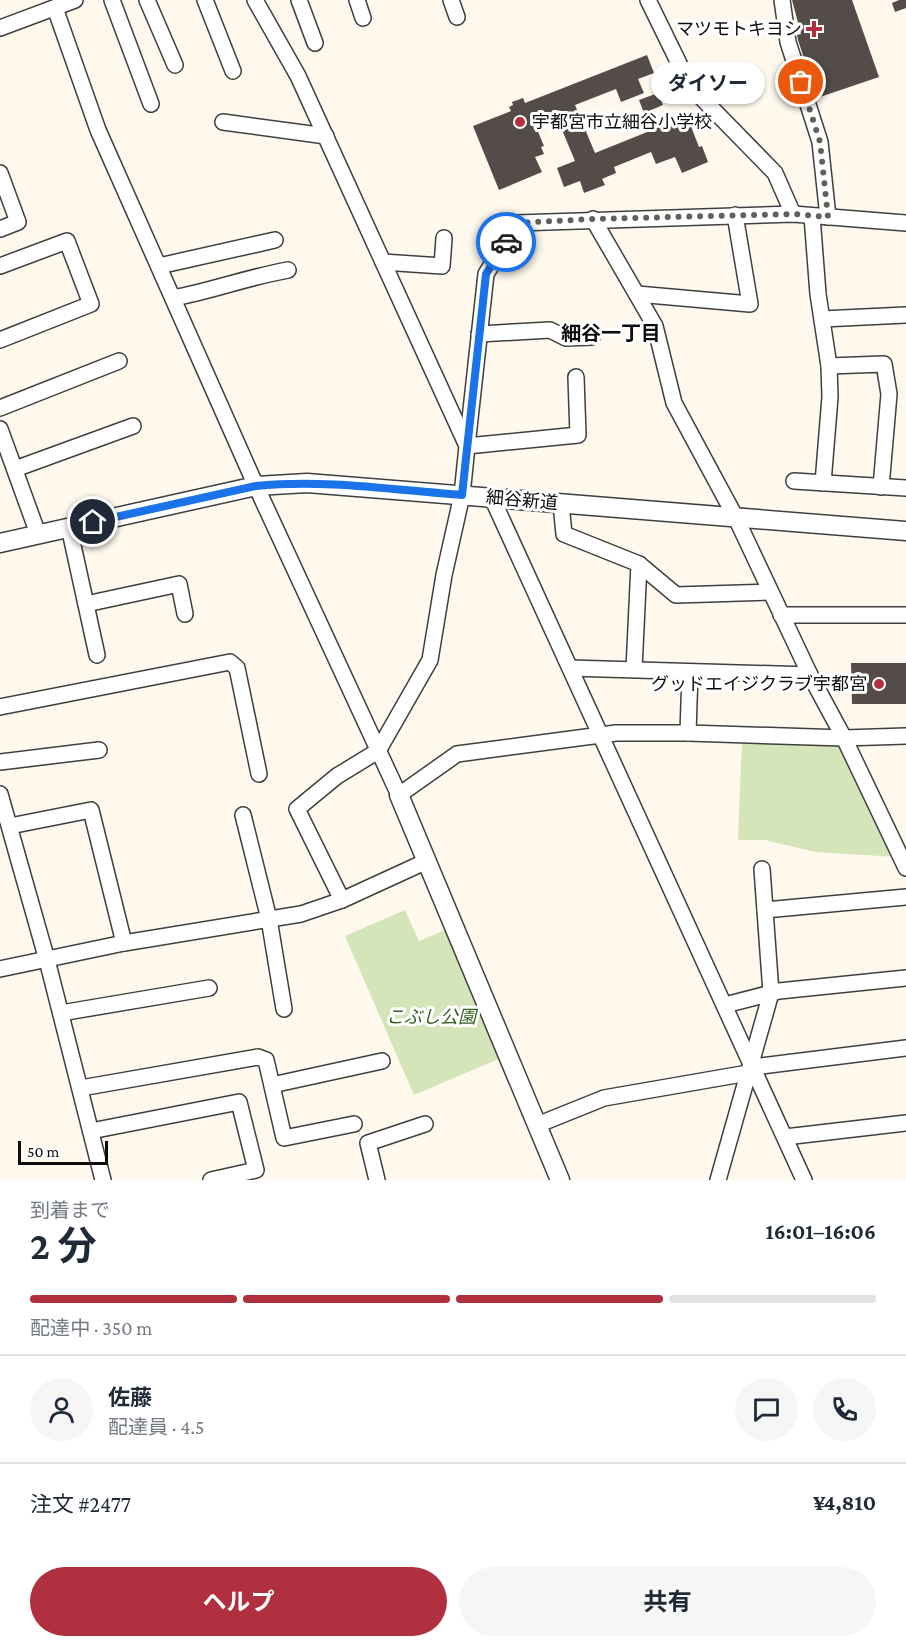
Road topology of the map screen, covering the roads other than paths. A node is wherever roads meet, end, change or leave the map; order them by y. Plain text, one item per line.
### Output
1 (75, 0) edge
2 (112, 0) edge
3 (147, 0) edge
4 (205, 0) edge
5 (255, 0) edge
6 (299, 0) edge
7 (357, 0) edge
8 (451, 0) edge
9 (648, 0) edge
10 (782, 0) edge
11 (45, 6) edge
12 (458, 17) dead end
13 (363, 18) dead end
14 (0, 28) edge
15 (315, 43) dead end
16 (175, 65) dead end
17 (233, 71) dead end
18 (151, 104) dead end
19 (223, 122) dead end
20 (326, 136) junction
21 (0, 173) edge
22 (793, 214) junction
23 (735, 216) junction
24 (812, 216) junction
25 (828, 217) junction
26 (592, 219) junction
27 (906, 223) edge
28 (0, 229) edge
29 (444, 238) dead end
30 (275, 240) dead end
31 (383, 262) junction
32 (0, 266) edge
33 (159, 266) junction
34 (288, 270) dead end
35 (636, 294) junction
36 (172, 298) junction
37 (906, 315) edge
38 (822, 319) junction
39 (479, 334) junction
40 (592, 337) dead end
41 (0, 340) edge
42 (119, 362) dead end
43 (829, 366) junction
44 (576, 377) dead end
45 (0, 408) edge
46 (133, 426) dead end
47 (0, 429) edge
48 (467, 446) junction
49 (15, 469) junction
50 (794, 481) dead end
51 (823, 483) junction
52 (256, 486) junction
53 (881, 487) junction
54 (906, 488) edge
55 (462, 495) junction
56 (492, 498) junction
57 (561, 504) junction
58 (736, 518) junction
59 (69, 527) junction
60 (906, 531) edge
61 (38, 534) junction
62 (0, 543) edge
63 (639, 564) junction
64 (770, 592) junction
65 (86, 604) junction
66 (185, 614) dead end
67 (781, 615) junction
68 (906, 615) edge
69 (97, 655) dead end
70 (570, 668) junction
71 (634, 669) junction
72 (690, 672) junction
73 (810, 675) junction
74 (0, 707) edge
75 (688, 733) junction
76 (602, 734) junction
77 (906, 736) edge
78 (844, 738) junction
79 (99, 750) dead end
80 (378, 751) junction
81 (0, 762) edge
82 (259, 774) dead end
83 (399, 795) junction
84 (1, 801) edge
85 (243, 815) dead end
86 (10, 826) junction
87 (427, 861) junction
88 (906, 868) edge
89 (762, 869) dead end
90 (906, 897) edge
91 (342, 900) junction
92 (765, 910) junction
93 (269, 919) junction
94 (124, 943) junction
95 (47, 960) junction
96 (0, 969) edge
97 (906, 978) edge
98 (209, 988) dead end
99 (771, 993) junction
100 (725, 1005) junction
101 (284, 1009) dead end
102 (61, 1013) junction
103 (906, 1048) edge
104 (382, 1061) dead end
105 (750, 1068) junction
106 (272, 1085) junction
107 (81, 1088) junction
108 (906, 1123) edge
109 (354, 1124) dead end
110 (425, 1124) dead end
111 (537, 1125) junction
112 (91, 1131) junction
113 (784, 1137) junction
114 (103, 1180) edge
115 (211, 1180) edge
116 (377, 1180) edge
117 (560, 1180) edge
118 (718, 1180) edge
119 (804, 1180) edge

1 - 11 street
2 - 18 street
3 - 16 street
4 - 17 street
5 - 20 street
6 - 15 street
7 - 13 street
8 - 12 street
9 - 22 street
10 - 25 street
11 - 14 street
11 - 33 street
19 - 20 street
20 - 31 street
21 - 28 street
22 - 23 street
22 - 24 street
23 - 26 street
23 - 35 street
24 - 25 street
24 - 38 street
25 - 27 street
26 - 35 street
26 - 39 street
29 - 31 street
30 - 33 street
31 - 48 street
32 - 41 street
33 - 36 street
34 - 36 street
35 - 58 street
36 - 52 street
37 - 38 street
38 - 43 street
39 - 40 street
39 - 48 street
42 - 45 street
43 - 51 street
43 - 53 street
44 - 48 street
46 - 49 street
47 - 49 street
48 - 55 street
49 - 61 street
50 - 51 street
51 - 53 street
52 - 55 street, 細谷新道
52 - 59 street, 細谷新道
52 - 80 street
53 - 54 street
55 - 56 street, 細谷新道
55 - 80 street
56 - 57 street, 細谷新道
56 - 70 street
57 - 58 street, 細谷新道
57 - 63 street
58 - 60 street, 細谷新道
58 - 64 street
59 - 61 street, 細谷新道
59 - 65 street
61 - 62 street, 細谷新道
63 - 64 street
63 - 71 street
64 - 67 street
65 - 66 street
65 - 69 street
67 - 68 street
67 - 73 street
70 - 71 street
70 - 76 street
71 - 72 street
72 - 73 street
72 - 75 street
73 - 78 street
74 - 82 street
75 - 76 street
75 - 78 street
76 - 83 street
76 - 100 street
77 - 78 street
78 - 88 street
79 - 81 street
80 - 83 street
80 - 91 street
83 - 87 street
84 - 86 street
85 - 93 street
86 - 94 street
86 - 95 street
87 - 91 street
87 - 111 street
89 - 92 street
90 - 92 street
91 - 93 street
92 - 99 street
93 - 94 street
93 - 101 street
94 - 95 street
95 - 96 street
95 - 102 street
97 - 99 street
98 - 102 street
99 - 100 street
99 - 105 street
100 - 105 street
102 - 107 street
103 - 105 street
104 - 106 street
105 - 111 street
105 - 113 street
105 - 118 street
106 - 107 street
106 - 109 street
107 - 112 street
108 - 113 street
110 - 116 street
111 - 117 street
112 - 114 street
112 - 115 street
113 - 119 street

